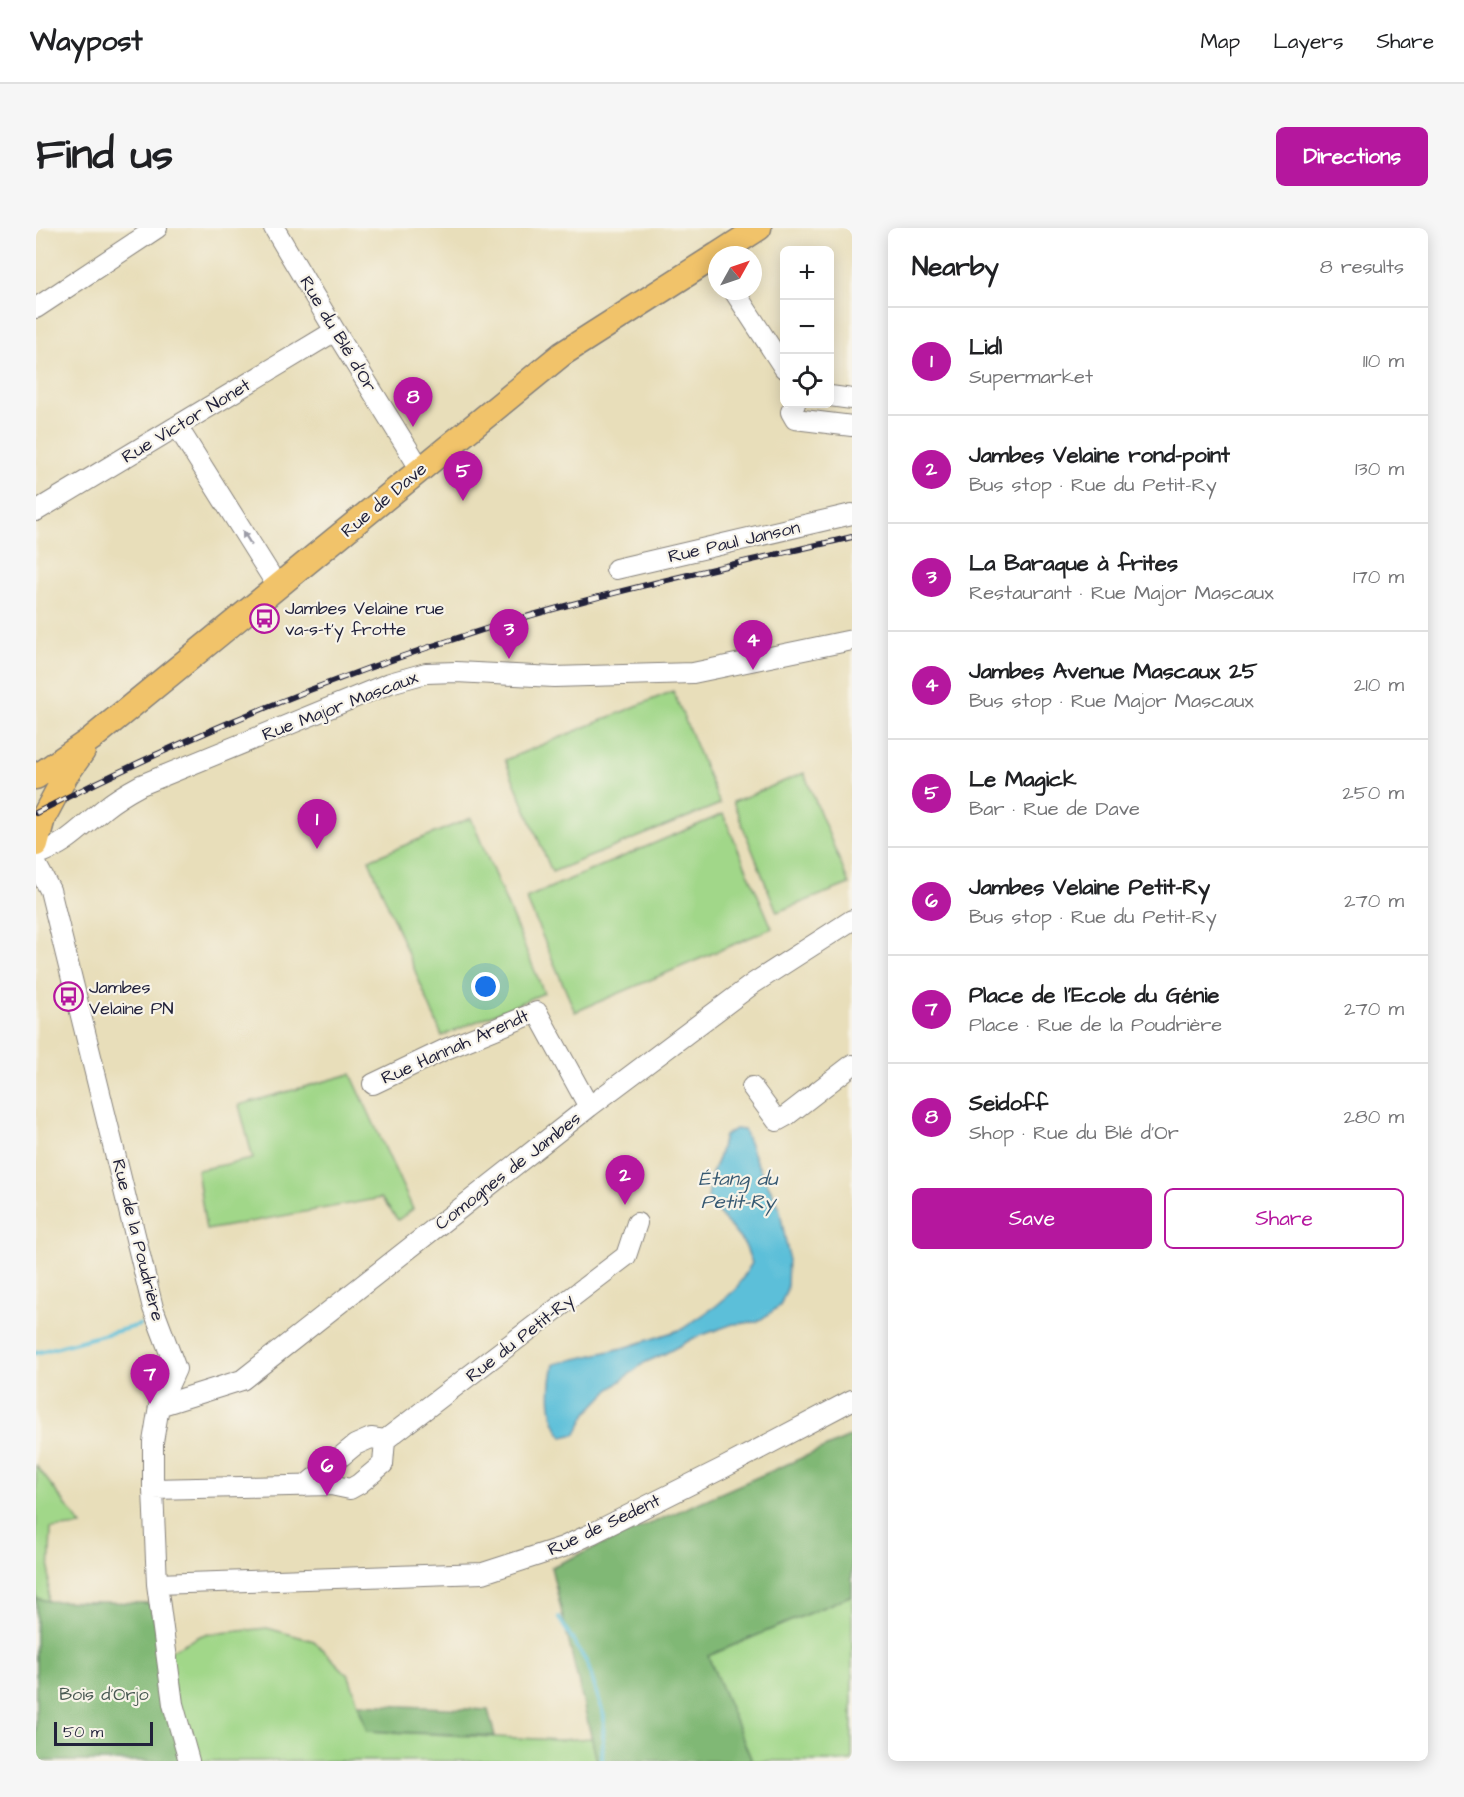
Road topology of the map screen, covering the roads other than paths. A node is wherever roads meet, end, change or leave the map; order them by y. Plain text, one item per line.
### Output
1 (157, 228) edge
2 (274, 228) edge
3 (759, 228) edge
4 (733, 246) edge
5 (708, 263) edge
6 (740, 300) edge
7 (36, 308) edge
8 (335, 331) junction
9 (780, 362) edge
10 (834, 397) edge
11 (852, 399) edge
12 (793, 408) edge
13 (177, 426) junction
14 (852, 426) edge
15 (421, 470) junction
16 (36, 510) edge
17 (852, 514) edge
18 (616, 569) dead end
19 (278, 588) junction
20 (852, 640) edge
21 (91, 739) junction
22 (36, 777) edge
23 (39, 811) edge
24 (36, 844) edge
25 (36, 855) edge
26 (36, 864) edge
27 (852, 920) edge
28 (852, 1065) edge
29 (373, 1084) dead end
30 (752, 1087) dead end
31 (590, 1107) junction
32 (637, 1223) dead end
33 (852, 1400) edge
34 (159, 1406) junction
35 (385, 1440) junction
36 (305, 1486) junction
37 (153, 1489) junction
38 (157, 1584) junction
39 (189, 1761) edge

1 - 7 street
2 - 8 street, Rue du Blé d'Or
3 - 4 main road, Rue de Dave
5 - 15 main road, Rue de Dave
6 - 9 street
8 - 13 street, Rue Victor Nonet
8 - 15 street, Rue du Blé d'Or
10 - 11 street
12 - 14 street
13 - 16 street, Rue Victor Nonet
19 -> 13 street
15 - 19 main road, Rue de Dave
17 - 18 street, Rue Paul Janson
19 - 21 main road, Rue de Dave
20 - 25 street, Rue Major Mascaux
21 - 22 main road, Rue de Dave
21 - 23 main road, Rue de Dave
23 - 24 main road, Rue de Dave
26 - 34 street, Rue de la Poudrière
27 - 31 street, Comognes de Jambes
28 - 30 street
29 - 31 street, Rue Hannah Arendt
31 - 34 street, Comognes de Jambes
32 - 35 street, Rue du Petit-Ry
33 - 38 street, Rue de Sedent
34 - 37 street, Rue de la Poudrière
35 - 36 street, Rue du Petit-Ry
35 - 36 street
36 - 37 street
37 - 38 street, Rue de la Poudrière
38 - 39 street, Rue de la Poudrière

